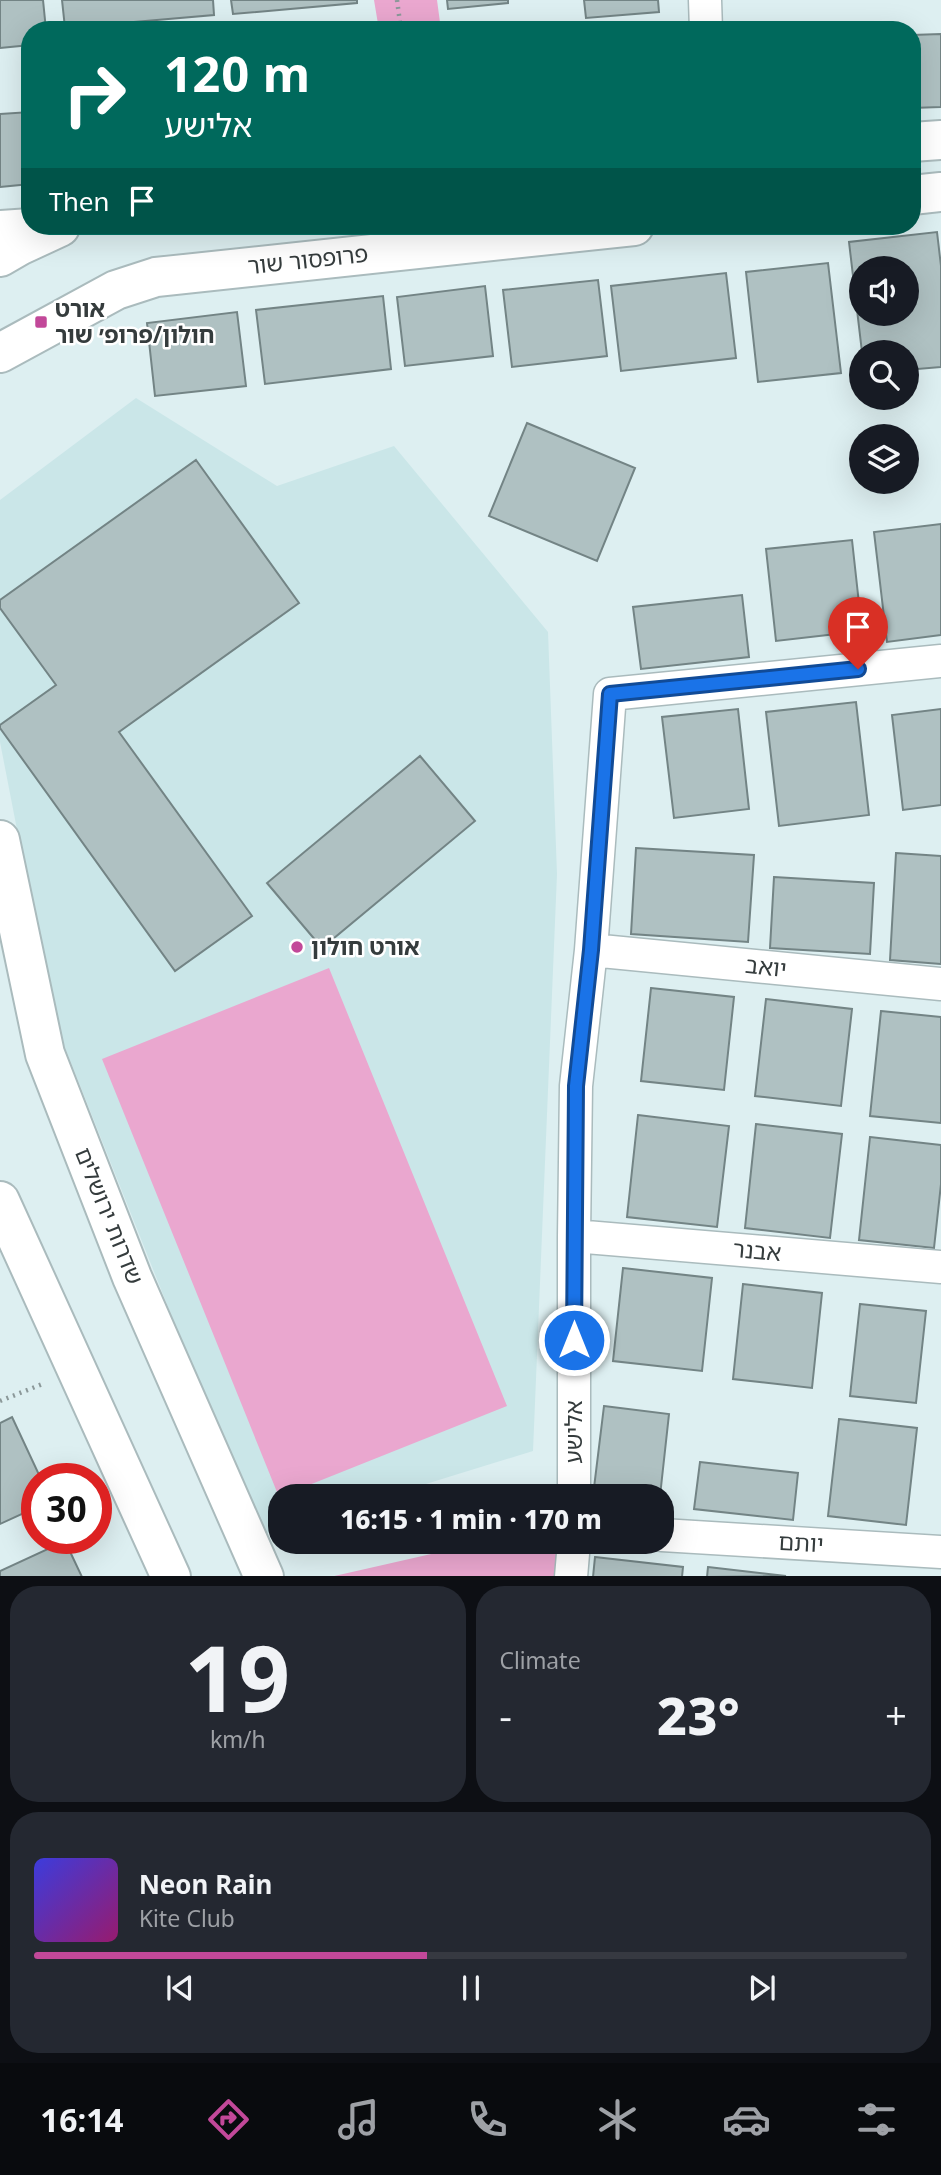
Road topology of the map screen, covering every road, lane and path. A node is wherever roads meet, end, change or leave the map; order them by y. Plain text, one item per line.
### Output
1 (397, 0) edge
2 (705, 0) edge
3 (400, 21) edge
4 (706, 21) edge
5 (941, 140) edge
6 (921, 141) edge
7 (941, 192) edge
8 (921, 194) edge
9 (21, 229) edge
10 (0, 230) edge
11 (42, 235) edge
12 (550, 235) edge
13 (0, 257) edge
14 (0, 353) edge
15 (941, 661) edge
16 (0, 840) edge
17 (591, 950) junction
18 (941, 984) edge
19 (0, 1201) edge
20 (574, 1236) junction
21 (941, 1267) edge
22 (77, 1370) junction
23 (0, 1401) edge
24 (574, 1484) edge
25 (674, 1536) edge
26 (941, 1553) edge
27 (572, 1554) edge
28 (171, 1576) edge
29 (264, 1576) edge
30 (571, 1576) edge
31 (939, 1576) edge

1 - 3 path
2 - 4 street
5 - 6 main road
7 - 8 main road
9 - 10 main road
11 - 13 main road
12 - 14 main road, פרופסור שור
15 - 17 street, אלישע
16 - 29 main road, שדרות ירושלים
17 - 18 street, יואב
17 - 20 street, אלישע
19 - 22 main road
20 - 21 street, אבנר
20 - 24 street, אלישע
22 - 23 path
22 - 28 main road
25 - 26 street, יותם
26 - 31 street
27 - 30 street

